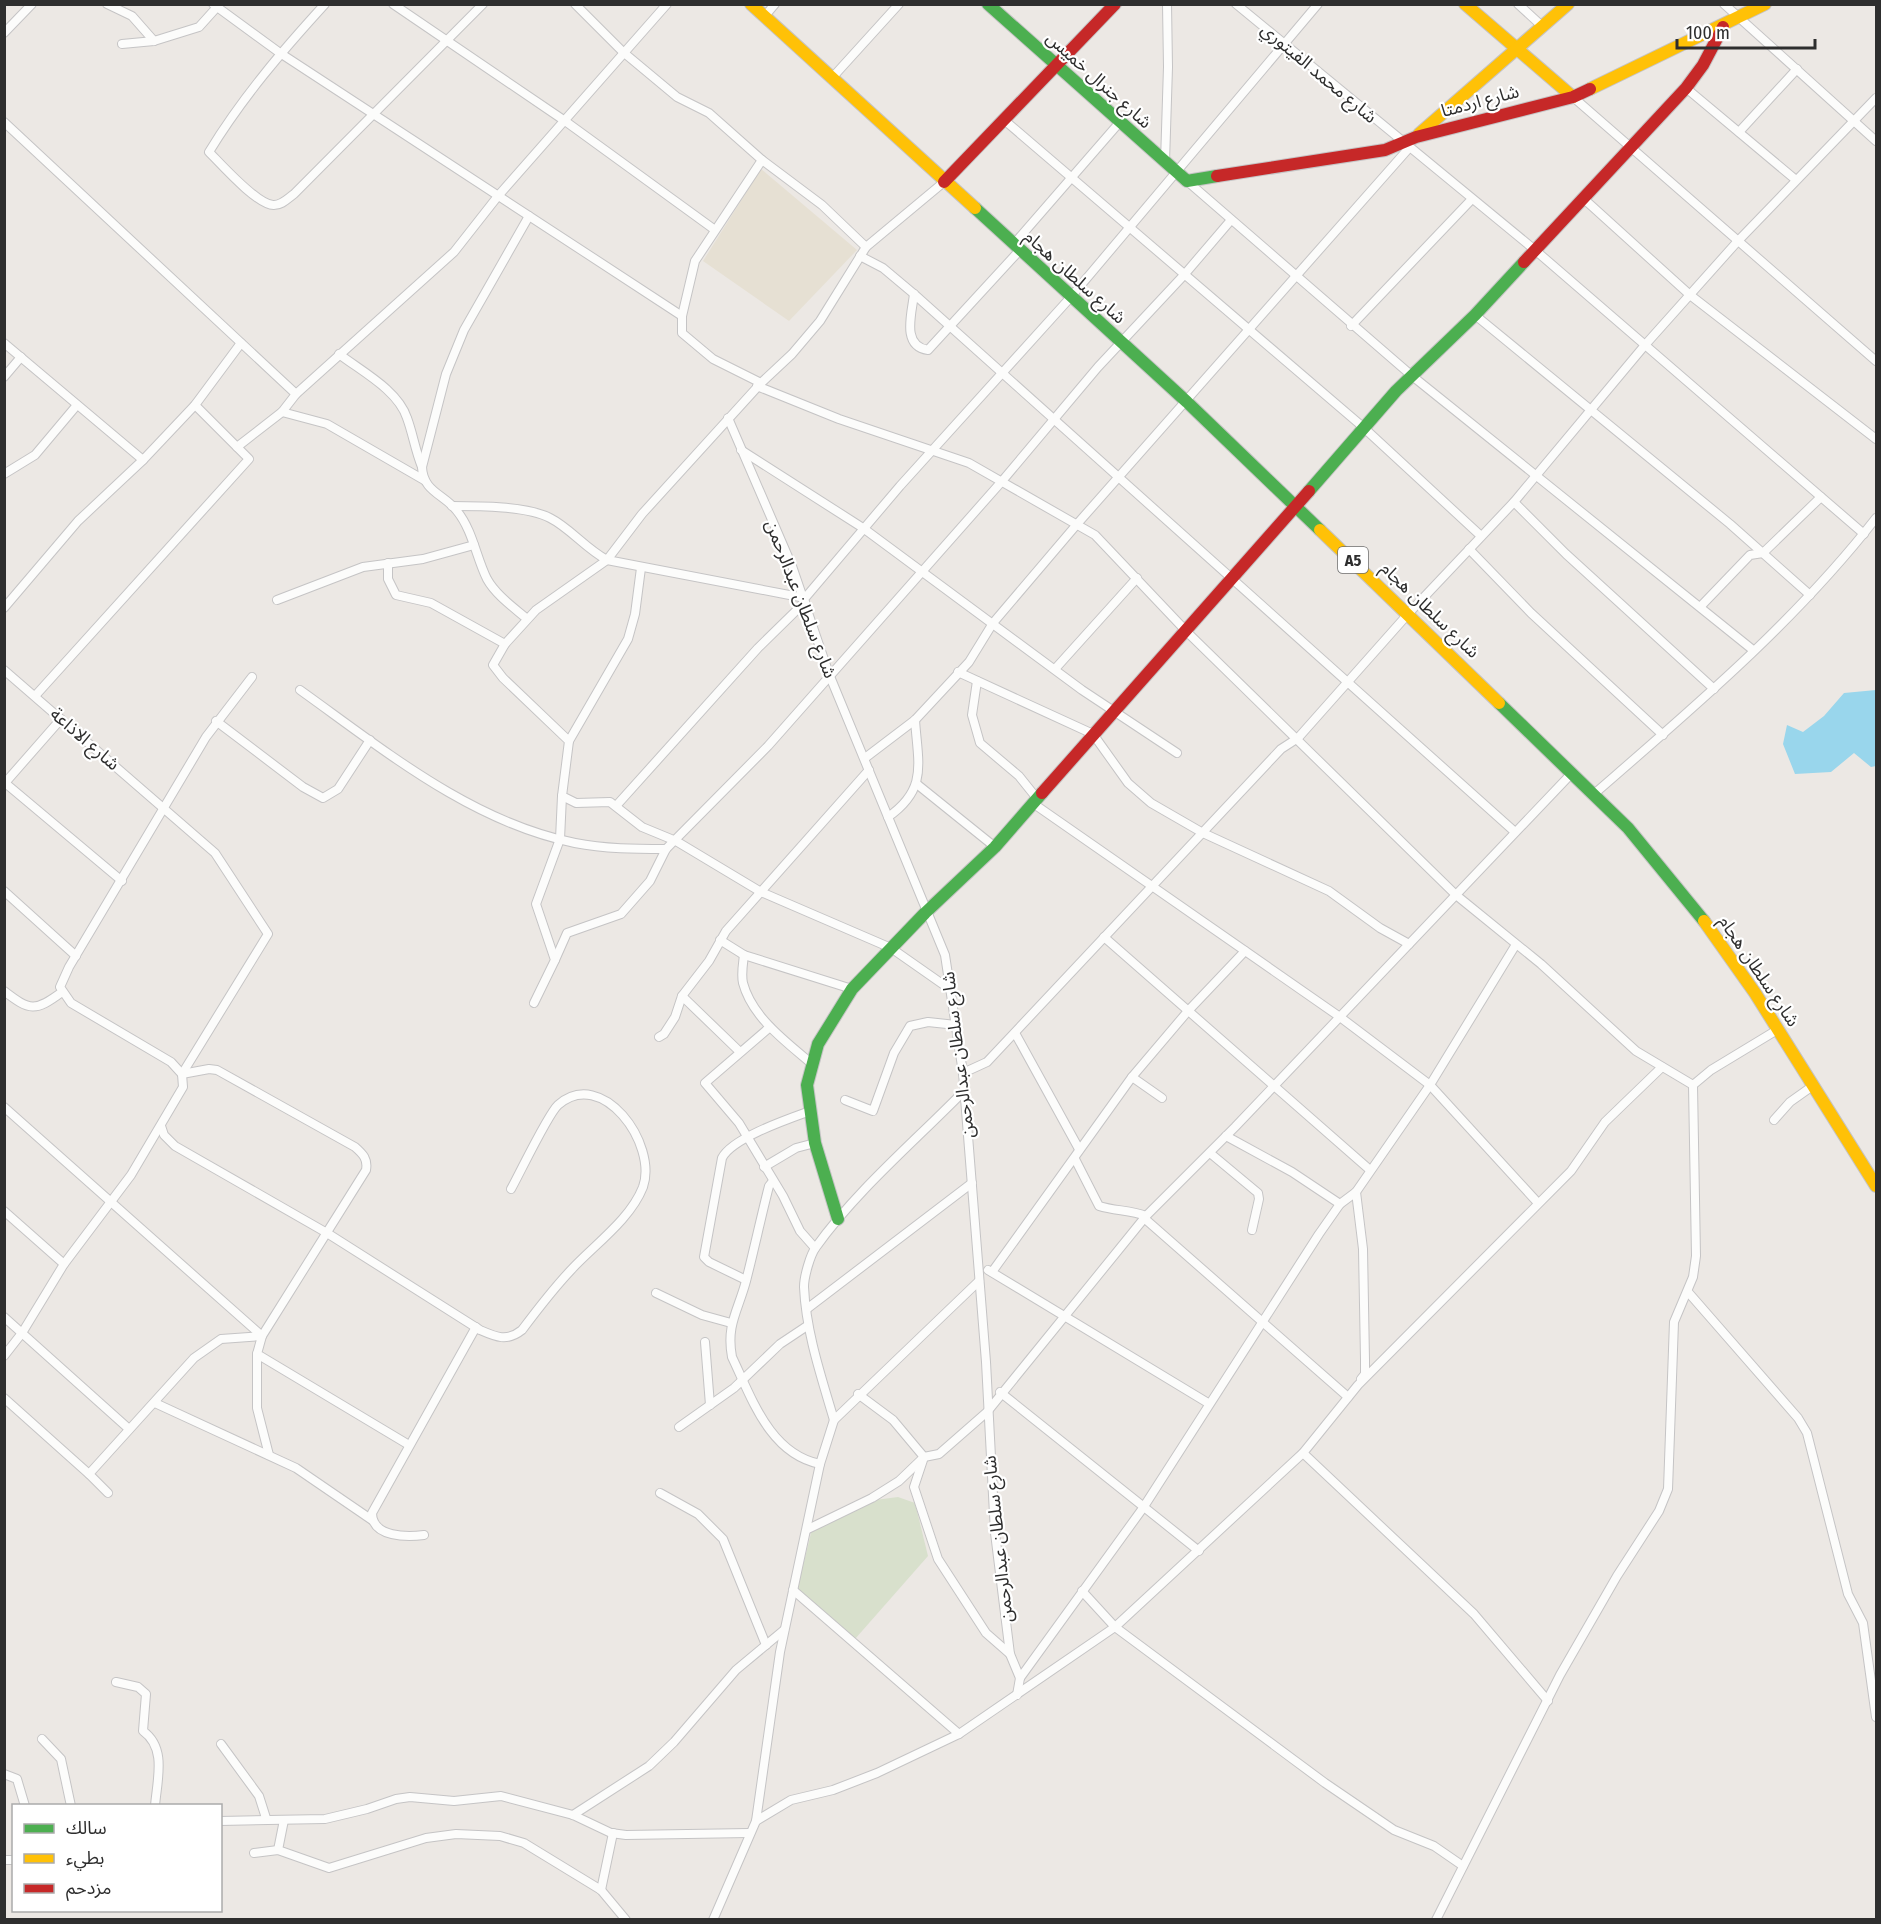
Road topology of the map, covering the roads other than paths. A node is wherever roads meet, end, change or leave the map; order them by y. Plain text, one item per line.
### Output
1 (32, 4) edge
2 (106, 4) edge
3 (325, 4) edge
4 (393, 4) edge
5 (483, 4) edge
6 (575, 4) edge
7 (667, 4) edge
8 (751, 4) edge
9 (775, 4) edge
10 (899, 4) edge
11 (988, 4) edge
12 (1115, 4) edge
13 (1167, 4) edge
14 (1236, 4) edge
15 (1318, 4) edge
16 (1465, 4) edge
17 (1518, 4) edge
18 (1568, 4) edge
19 (1724, 4) edge
20 (1765, 4) edge
21 (215, 6) edge
22 (764, 17) junction
23 (1738, 18) junction
24 (1543, 27) junction
25 (1723, 27) junction
26 (4, 33) edge
27 (447, 40) junction
28 (154, 41) junction
29 (122, 44) dead end
30 (1284, 44) junction
31 (1516, 49) junction
32 (623, 52) junction
33 (280, 53) junction
34 (1055, 66) junction
35 (1797, 69) junction
36 (831, 79) junction
37 (1686, 88) junction
38 (1572, 96) junction
39 (1876, 98) edge
40 (373, 114) junction
41 (1003, 120) junction
42 (565, 121) junction
43 (1854, 121) junction
44 (4, 122) edge
45 (1119, 123) junction
46 (1739, 132) junction
47 (1416, 137) junction
48 (1876, 141) edge
49 (1406, 145) junction
50 (1629, 148) junction
51 (762, 160) junction
52 (1165, 162) junction
53 (1182, 176) junction
54 (1071, 179) junction
55 (1796, 180) junction
56 (944, 182) junction
57 (498, 196) junction
58 (1472, 199) junction
59 (1584, 199) junction
60 (530, 216) junction
61 (1231, 220) junction
62 (1129, 228) junction
63 (715, 230) junction
64 (1737, 242) junction
65 (866, 246) junction
66 (1016, 248) junction
67 (1535, 250) junction
68 (860, 256) junction
69 (1184, 275) junction
70 (1296, 278) junction
71 (914, 294) junction
72 (1690, 295) junction
73 (1070, 298) junction
74 (1475, 315) junction
75 (682, 316) junction
76 (1351, 326) junction
77 (950, 328) junction
78 (1249, 331) junction
79 (4, 343) edge
80 (241, 343) junction
81 (1121, 343) junction
82 (1645, 345) junction
83 (339, 354) junction
84 (21, 357) junction
85 (1876, 361) edge
86 (1001, 374) junction
87 (1410, 375) junction
88 (4, 377) edge
89 (759, 385) junction
90 (296, 394) junction
91 (1187, 402) junction
92 (77, 405) junction
93 (195, 405) junction
94 (1590, 409) junction
95 (282, 412) junction
96 (728, 418) junction
97 (1053, 420) junction
98 (1363, 428) junction
99 (1876, 439) edge
100 (237, 447) junction
101 (741, 450) junction
102 (931, 452) junction
103 (143, 459) junction
104 (423, 466) junction
105 (4, 474) edge
106 (1535, 477) junction
107 (1119, 478) junction
108 (424, 480) junction
109 (1003, 480) junction
110 (1821, 497) junction
111 (1514, 502) junction
112 (452, 506) junction
113 (1297, 507) junction
114 (1876, 518) edge
115 (1078, 523) junction
116 (863, 528) junction
117 (1864, 534) junction
118 (1481, 536) junction
119 (474, 544) junction
120 (1469, 549) junction
121 (1763, 553) junction
122 (607, 560) junction
123 (388, 563) junction
124 (641, 568) junction
125 (921, 570) junction
126 (1137, 579) junction
127 (1232, 579) junction
128 (1810, 595) junction
129 (277, 600) dead end
130 (805, 600) junction
131 (1701, 606) junction
132 (4, 608) edge
133 (1408, 614) junction
134 (526, 618) junction
135 (993, 623) junction
136 (1187, 632) junction
137 (505, 644) junction
138 (1753, 650) junction
139 (1055, 669) junction
140 (4, 670) edge
141 (958, 672) junction
142 (830, 674) junction
143 (252, 677) dead end
144 (977, 681) junction
145 (1349, 681) junction
146 (1714, 689) junction
147 (300, 690) dead end
148 (35, 696) junction
149 (1113, 711) junction
150 (61, 719) junction
151 (915, 720) junction
152 (216, 721) junction
153 (1092, 734) junction
154 (1663, 735) junction
155 (1298, 738) junction
156 (370, 740) junction
157 (569, 741) junction
158 (1178, 753) dead end
159 (865, 758) junction
160 (869, 770) junction
161 (1572, 773) junction
162 (5, 782) edge
163 (918, 785) junction
164 (1594, 794) junction
165 (562, 796) junction
166 (1034, 804) junction
167 (616, 806) junction
168 (165, 809) junction
169 (888, 817) junction
170 (1515, 832) junction
171 (1203, 833) junction
172 (560, 839) junction
173 (676, 841) junction
174 (995, 847) junction
175 (666, 849) junction
176 (122, 881) junction
177 (1153, 885) junction
178 (4, 891) edge
179 (761, 892) junction
180 (1456, 895) junction
181 (925, 913) junction
182 (1104, 937) junction
183 (720, 940) junction
184 (1409, 944) junction
185 (1515, 946) junction
186 (891, 948) junction
187 (1245, 951) junction
188 (744, 955) junction
189 (76, 956) junction
190 (555, 960) junction
191 (852, 989) junction
192 (951, 990) junction
193 (4, 991) edge
194 (62, 992) junction
195 (682, 996) junction
196 (534, 1003) dead end
197 (1188, 1011) junction
198 (1340, 1017) junction
199 (956, 1025) junction
200 (770, 1027) junction
201 (1777, 1030) junction
202 (1015, 1033) junction
203 (658, 1037) dead end
204 (740, 1052) junction
205 (811, 1063) junction
206 (1662, 1067) junction
207 (963, 1073) junction
208 (182, 1074) junction
209 (1132, 1077) junction
210 (1814, 1084) junction
211 (1430, 1085) junction
212 (1693, 1085) junction
213 (1273, 1086) junction
214 (964, 1091) junction
215 (1162, 1098) dead end
216 (845, 1100) dead end
217 (4, 1107) edge
218 (810, 1111) junction
219 (1774, 1120) dead end
220 (161, 1126) junction
221 (1226, 1136) junction
222 (746, 1139) junction
223 (815, 1143) junction
224 (1079, 1149) junction
225 (1210, 1153) junction
226 (1075, 1160) junction
227 (764, 1167) junction
228 (1370, 1170) junction
229 (772, 1181) junction
230 (972, 1183) junction
231 (1876, 1186) edge
232 (511, 1189) dead end
233 (1356, 1192) junction
234 (112, 1203) junction
235 (1538, 1203) junction
236 (1340, 1204) junction
237 (4, 1211) edge
238 (1145, 1217) junction
239 (838, 1219) junction
240 (1252, 1230) dead end
241 (327, 1233) junction
242 (815, 1248) junction
243 (64, 1264) junction
244 (979, 1266) junction
245 (992, 1272) junction
246 (746, 1280) junction
247 (979, 1281) junction
248 (1688, 1292) junction
249 (656, 1293) dead end
250 (808, 1308) junction
251 (1063, 1316) junction
252 (4, 1317) edge
253 (731, 1323) junction
254 (1262, 1323) junction
255 (807, 1326) junction
256 (476, 1327) junction
257 (22, 1333) junction
258 (262, 1336) junction
259 (705, 1342) dead end
260 (257, 1354) junction
261 (4, 1356) edge
262 (743, 1380) junction
263 (1358, 1385) junction
264 (1000, 1392) junction
265 (858, 1394) junction
266 (1348, 1397) junction
267 (4, 1398) edge
268 (155, 1403) junction
269 (1208, 1403) junction
270 (710, 1405) junction
271 (987, 1412) junction
272 (834, 1420) junction
273 (679, 1427) dead end
274 (129, 1429) junction
275 (409, 1444) junction
276 (1303, 1453) junction
277 (269, 1455) junction
278 (924, 1457) junction
279 (820, 1464) junction
280 (89, 1474) junction
281 (108, 1493) dead end
282 (660, 1493) dead end
283 (1143, 1508) junction
284 (372, 1520) junction
285 (808, 1529) junction
286 (424, 1535) dead end
287 (1199, 1551) junction
288 (793, 1590) junction
289 (1082, 1591) junction
290 (1115, 1627) junction
291 (784, 1630) junction
292 (766, 1645) junction
293 (1010, 1654) junction
294 (1020, 1678) junction
295 (116, 1682) dead end
296 (1017, 1695) junction
297 (1548, 1701) junction
298 (1876, 1718) edge
299 (959, 1734) junction
300 (42, 1739) dead end
301 (220, 1743) dead end
302 (4, 1774) edge
303 (24, 1804) edge
304 (71, 1804) edge
305 (155, 1804) edge
306 (573, 1815) junction
307 (266, 1818) junction
308 (284, 1820) junction
309 (222, 1821) edge
310 (756, 1821) junction
311 (613, 1833) junction
312 (749, 1833) junction
313 (278, 1850) junction
314 (254, 1853) dead end
315 (1463, 1866) junction
316 (601, 1890) junction
317 (626, 1920) edge
318 (713, 1920) edge
319 (1436, 1920) edge

1 - 26 street
2 - 28 street
3 - 33 street
4 - 27 street
5 - 27 street
6 - 32 street
7 - 32 street
8 - 22 main road, شارع سلطان هجام / A5
9 - 22 street
10 - 36 street
11 - 34 main road, شارع جنرال خميس
12 - 34 main road
13 - 52 street
14 - 30 street, شارع محمد الفيتوري
15 - 30 street
16 - 31 main road
17 - 24 street
18 - 24 main road
19 - 23 street
20 - 23 main road, شارع اردمتا
21 - 28 street
21 - 33 street
22 - 36 main road, شارع سلطان هجام / A5
23 - 25 main road, شارع اردمتا
23 - 35 street
24 - 31 main road
25 - 37 main road
25 - 38 main road, شارع اردمتا
27 - 40 street
27 - 42 street
28 - 29 street
30 - 49 street, شارع محمد الفيتوري
30 - 53 street
31 - 38 main road
31 - 47 main road
32 - 42 street
32 - 51 street
33 - 40 street
33 - 40 street
34 - 41 main road
34 - 45 main road, شارع جنرال خميس
35 - 43 street
35 - 46 street
36 - 56 main road, شارع سلطان هجام / A5
37 - 46 street
37 - 50 main road
38 - 47 main road, شارع اردمتا
38 - 50 street
39 - 43 street
40 - 57 street
41 - 54 street
41 - 56 main road
42 - 57 street
42 - 63 street
43 - 48 street
43 - 55 street
44 - 80 street
45 - 52 main road, شارع جنرال خميس
45 - 54 street
46 - 55 street
47 - 49 main road, شارع اردمتا
49 - 53 main road, شارع اردمتا
49 - 58 street, شارع محمد الفيتوري
49 - 70 street
50 - 59 main road
50 - 64 street
51 - 63 street
51 - 65 street
52 - 53 main road, شارع جنرال خميس
53 - 61 street
53 - 62 street
54 - 62 street
54 - 66 street
55 - 64 street
56 - 65 street
56 - 66 main road, شارع سلطان هجام / A5
57 - 60 street
57 - 83 street
58 - 67 street, شارع محمد الفيتوري
58 - 76 street
59 - 67 main road
59 - 72 street
60 - 75 street
60 - 104 street
61 - 69 street
61 - 70 street
62 - 69 street
62 - 73 street
63 - 75 street
64 - 72 street
64 - 85 street
65 - 68 street
66 - 73 main road, شارع سلطان هجام / A5
66 - 77 street
67 - 74 main road
67 - 82 street, شارع محمد الفيتوري
68 - 71 street
68 - 89 street
69 - 78 street
69 - 81 street
70 - 76 street
70 - 78 street
71 - 77 street
71 - 77 street
72 - 82 street
72 - 99 street
73 - 81 main road, شارع سلطان هجام / A5
73 - 86 street
74 - 87 main road
74 - 94 street
75 - 89 street
76 - 87 street
77 - 86 street
78 - 91 street
78 - 98 street
79 - 84 street
80 - 90 street
80 - 93 street
81 - 91 main road, شارع سلطان هجام / A5
81 - 97 street
82 - 94 street
82 - 110 street, شارع محمد الفيتوري
83 - 90 street
83 - 104 street
84 - 88 street
84 - 92 street
86 - 97 street
86 - 102 street
87 - 98 main road
87 - 106 street
89 - 96 street
89 - 102 street
90 - 95 street
91 - 107 street
91 - 113 main road, شارع سلطان هجام / A5
92 - 103 street
92 - 105 street
93 - 100 street
93 - 103 street
94 - 106 street
94 - 121 street
95 - 100 street
95 - 108 street
96 - 101 street, شارع سلطان عبدالرحمن
96 - 122 street
97 - 107 street
97 - 109 street
98 - 113 main road
98 - 118 street
100 - 148 street
101 - 116 street
101 - 130 street, شارع سلطان عبدالرحمن
102 - 109 street
102 - 116 street
103 - 132 street
104 - 108 street
106 - 111 street
106 - 131 street
107 - 115 street
107 - 127 street
108 - 112 street
109 - 115 street
109 - 125 street
110 - 117 street, شارع محمد الفيتوري
110 - 121 street
111 - 118 street
111 - 146 street
112 - 119 street
112 - 122 street
113 - 127 main road
113 - 133 main road, شارع سلطان هجام / A5
114 - 117 street
115 - 126 street
115 - 135 street
116 - 125 street
116 - 130 street
117 - 128 street
118 - 120 street
119 - 123 street
119 - 134 street
120 - 133 street
120 - 154 street
121 - 128 street
121 - 131 street
122 - 124 street
122 - 134 street
123 - 129 street
123 - 137 street
124 - 130 street
124 - 157 street
125 - 135 street
125 - 142 street
126 - 136 street
126 - 139 street
127 - 136 main road
127 - 145 street
128 - 138 street
130 - 142 street, شارع سلطان عبدالرحمن
130 - 167 street
131 - 138 street
133 - 145 street
133 - 161 main road, شارع سلطان هجام / A5
134 - 137 street
135 - 139 street
135 - 141 street
136 - 149 main road
136 - 155 street
137 - 157 street
138 - 146 street
139 - 149 street
140 - 148 street, شارع الاذاعة
141 - 144 street
141 - 151 street
142 - 159 street, شارع سلطان عبدالرحمن
142 - 173 street
143 - 152 street
144 - 153 street
144 - 166 street
145 - 155 street
145 - 170 street
146 - 154 street
147 - 156 street
148 - 150 street, شارع الاذاعة
149 - 153 main road
149 - 158 street
150 - 162 street
150 - 168 street, شارع الاذاعة
151 - 159 street
151 - 163 street
152 - 156 street
152 - 168 street
153 - 166 main road
153 - 171 street
154 - 164 street
155 - 171 street
155 - 180 street
156 - 172 street
157 - 165 street
159 - 160 street, شارع سلطان عبدالرحمن
160 - 169 street, شارع سلطان عبدالرحمن
160 - 179 street
161 - 164 main road, شارع سلطان هجام / A5
161 - 170 street
162 - 176 street
163 - 169 street
163 - 174 street
164 - 201 main road, شارع سلطان هجام / A5
165 - 167 street
165 - 172 street
166 - 174 main road
166 - 177 street
167 - 173 street
168 - 176 street
168 - 208 street, شارع الاذاعة
169 - 181 street, شارع سلطان عبدالرحمن
170 - 180 street
171 - 177 street
171 - 184 street
172 - 175 street
172 - 190 street
173 - 175 street
173 - 179 street
174 - 181 main road
175 - 190 street
176 - 189 street
177 - 182 street
177 - 187 street
178 - 189 street
179 - 183 street
179 - 186 street
180 - 184 street
180 - 185 street
181 - 186 main road
181 - 192 street, شارع سلطان عبدالرحمن
182 - 197 street
182 - 202 street
183 - 188 street
183 - 195 street
184 - 198 street
185 - 206 street
185 - 211 street
186 - 191 main road
186 - 192 street
187 - 197 street
187 - 198 street
188 - 191 street
188 - 200 street
189 - 194 street
190 - 196 street
191 - 205 main road
192 - 199 street, شارع سلطان عبدالرحمن
193 - 194 street
194 - 208 street
195 - 203 street
195 - 204 street
197 - 209 street
197 - 213 street
198 - 211 street
198 - 213 street
199 - 207 street, شارع سلطان عبدالرحمن
199 - 216 street
200 - 204 street
200 - 205 street
201 - 210 main road, شارع سلطان هجام / A5
201 - 212 street
202 - 207 street
202 - 224 street
204 - 222 street
205 - 218 main road
206 - 212 street
206 - 235 street
207 - 214 street, شارع سلطان عبدالرحمن
208 - 220 street
208 - 241 street
209 - 215 street
209 - 224 street
210 - 219 street
210 - 231 main road, شارع سلطان هجام / A5
211 - 228 street
211 - 235 street
212 - 248 street
213 - 221 street
213 - 228 street
214 - 230 street, شارع سلطان عبدالرحمن
214 - 239 street
217 - 234 street
218 - 222 street
218 - 223 main road
220 - 234 street
220 - 241 street
221 - 225 street
221 - 236 street
222 - 227 street
222 - 246 street
223 - 227 street
223 - 239 main road
224 - 226 street
225 - 238 street
225 - 240 street
226 - 238 street
226 - 245 street
227 - 229 street
228 - 233 street
229 - 242 street
229 - 246 street
230 - 244 street, شارع سلطان عبدالرحمن
230 - 250 street
232 - 256 street
233 - 236 street
233 - 263 street
234 - 243 street
234 - 258 street
235 - 263 street
236 - 254 street
237 - 243 street
238 - 251 street
238 - 254 street
239 - 242 street
241 - 256 street
241 - 258 street
242 - 250 street
243 - 257 street
244 - 245 street
244 - 247 street, شارع سلطان عبدالرحمن
245 - 251 street
246 - 253 street
247 - 265 street
247 - 271 street, شارع سلطان عبدالرحمن
248 - 297 street
248 - 298 street
249 - 253 street
250 - 255 street
251 - 264 street
251 - 269 street
252 - 257 street
253 - 262 street
254 - 266 street
254 - 269 street
255 - 262 street
255 - 272 street
256 - 275 street
257 - 261 street
257 - 274 street
258 - 260 street
258 - 268 street
259 - 270 street
260 - 275 street
260 - 277 street
262 - 270 street
262 - 279 street
263 - 266 street
264 - 271 street
264 - 283 street
265 - 272 street
265 - 278 street
266 - 276 street
267 - 280 street
268 - 274 street
268 - 277 street
269 - 283 street
270 - 273 street
271 - 278 street
271 - 293 street, شارع سلطان عبدالرحمن
272 - 279 street
274 - 280 street
275 - 284 street
276 - 287 street
276 - 297 street
277 - 284 street
278 - 285 street
278 - 293 street
279 - 285 street
280 - 281 street
282 - 292 street
283 - 287 street
283 - 289 street
284 - 286 street
285 - 288 street
287 - 290 street
288 - 291 street
288 - 299 street
289 - 290 street
289 - 294 street
290 - 296 street
290 - 315 street
291 - 292 street
291 - 310 street
292 - 306 street
293 - 294 street, شارع سلطان عبدالرحمن
294 - 296 street
295 - 305 street
296 - 299 street
297 - 315 street
299 - 310 street
300 - 304 street
301 - 307 street
302 - 303 street
306 - 308 street
306 - 311 street
307 - 308 street
307 - 309 street
308 - 313 street
310 - 312 street
311 - 312 street
311 - 316 street
312 - 318 street
313 - 314 street
313 - 316 street
315 - 319 street
316 - 317 street

